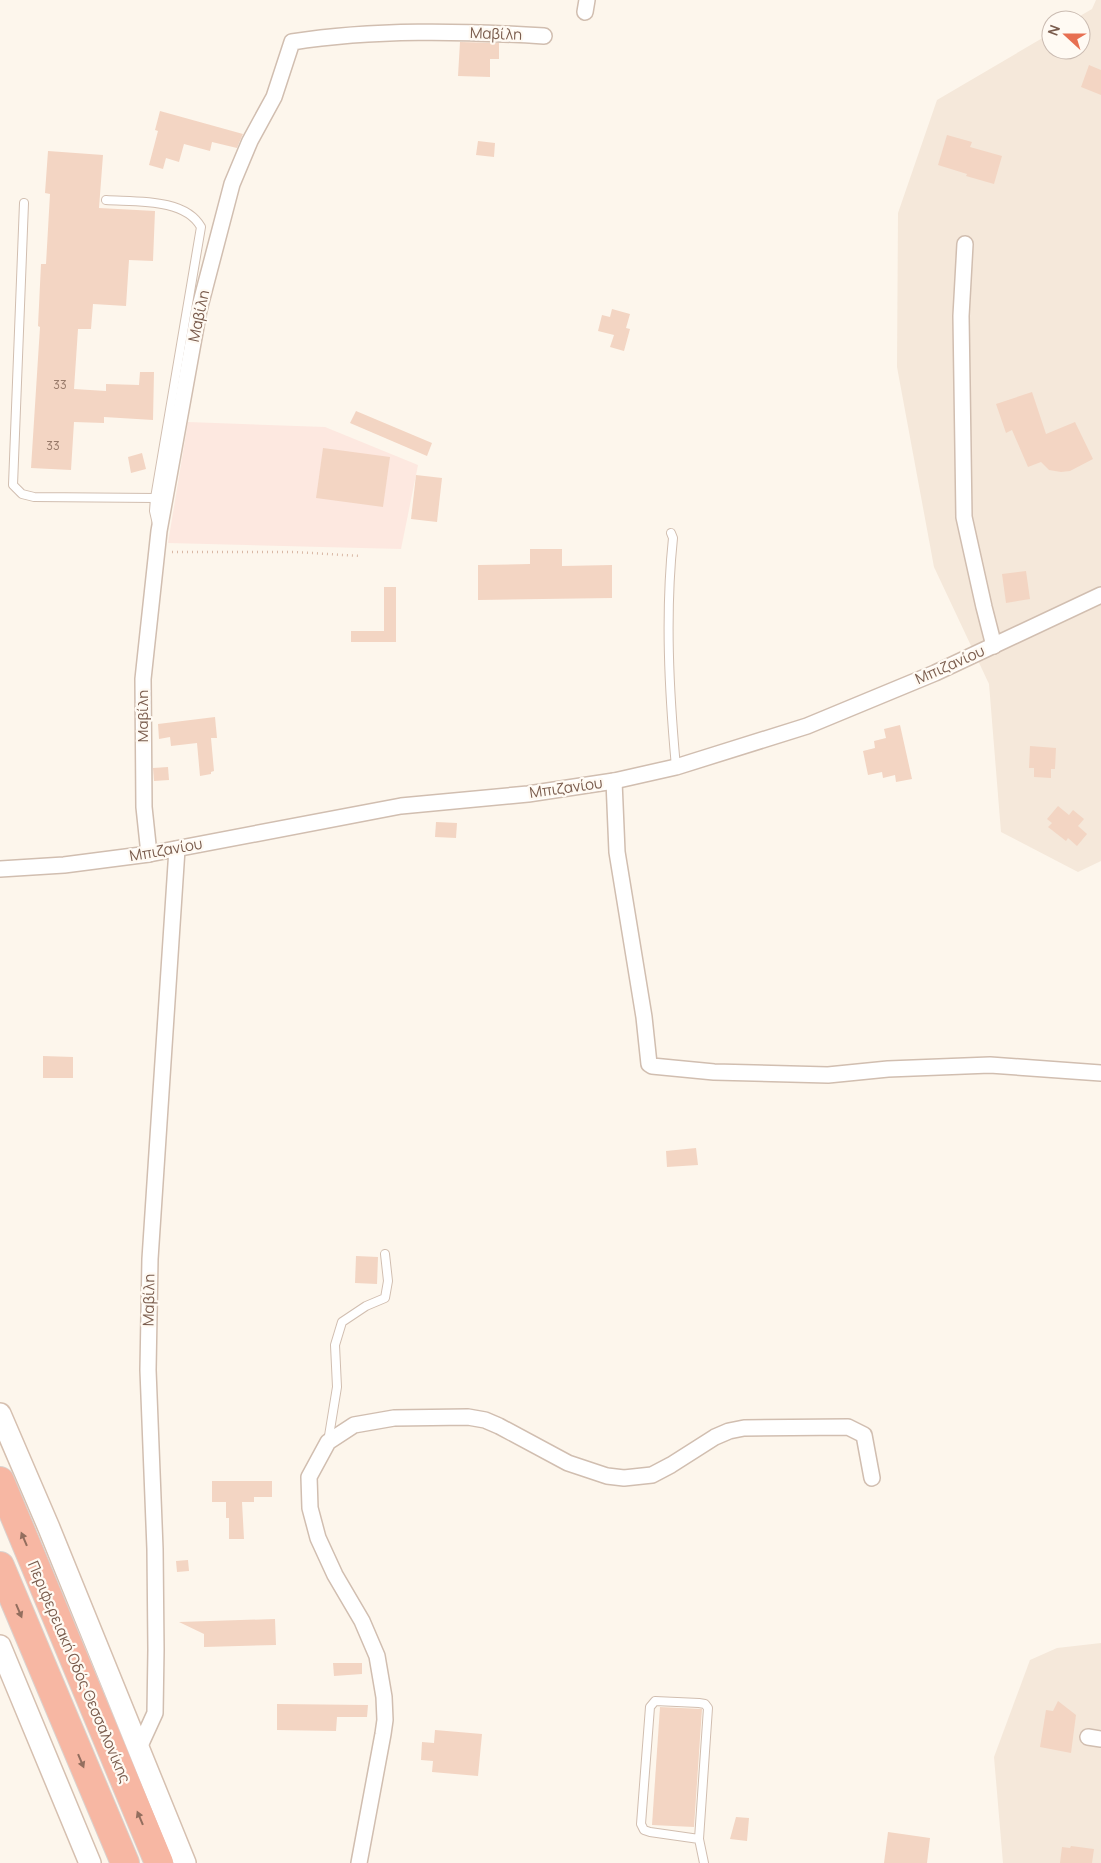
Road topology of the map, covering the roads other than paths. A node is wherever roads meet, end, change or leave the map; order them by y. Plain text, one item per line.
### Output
1 (544, 36) dead end
2 (106, 200) dead end
3 (24, 203) dead end
4 (965, 244) dead end
5 (155, 498) junction
6 (159, 530) junction
7 (671, 533) dead end
8 (1101, 595) edge
9 (994, 646) junction
10 (676, 767) junction
11 (614, 781) junction
12 (177, 849) junction
13 (149, 854) junction
14 (0, 869) edge
15 (1101, 1073) edge
16 (385, 1254) dead end
17 (0, 1414) edge
18 (328, 1442) junction
19 (872, 1478) dead end
20 (0, 1481) edge
21 (0, 1566) edge
22 (0, 1646) edge
23 (139, 1748) junction
24 (699, 1839) junction
25 (90, 1863) edge
26 (124, 1863) edge
27 (159, 1863) edge
28 (186, 1863) edge
29 (360, 1863) edge
30 (704, 1863) edge

1 - 6 street, Μαβίλη
2 - 5 lane
3 - 5 lane
4 - 9 street
5 - 6 lane
6 - 13 street, Μαβίλη
7 - 10 lane
8 - 9 street, Μπιζανίου
9 - 10 street, Μπιζανίου
10 - 11 street, Μπιζανίου
11 - 12 street, Μπιζανίου
11 - 15 street
12 - 13 street, Μπιζανίου
12 - 23 street, Μαβίλη
13 - 14 street, Μπιζανίου
16 - 18 lane
17 - 23 street
18 - 19 street
18 - 29 street
27 -> 20 highway, Περιφερειακή Οδός Θεσσαλονίκης
21 -> 26 highway, Περιφερειακή Οδός Θεσσαλονίκης
22 - 25 street
23 - 28 street
24 - 24 lane
24 - 30 lane

